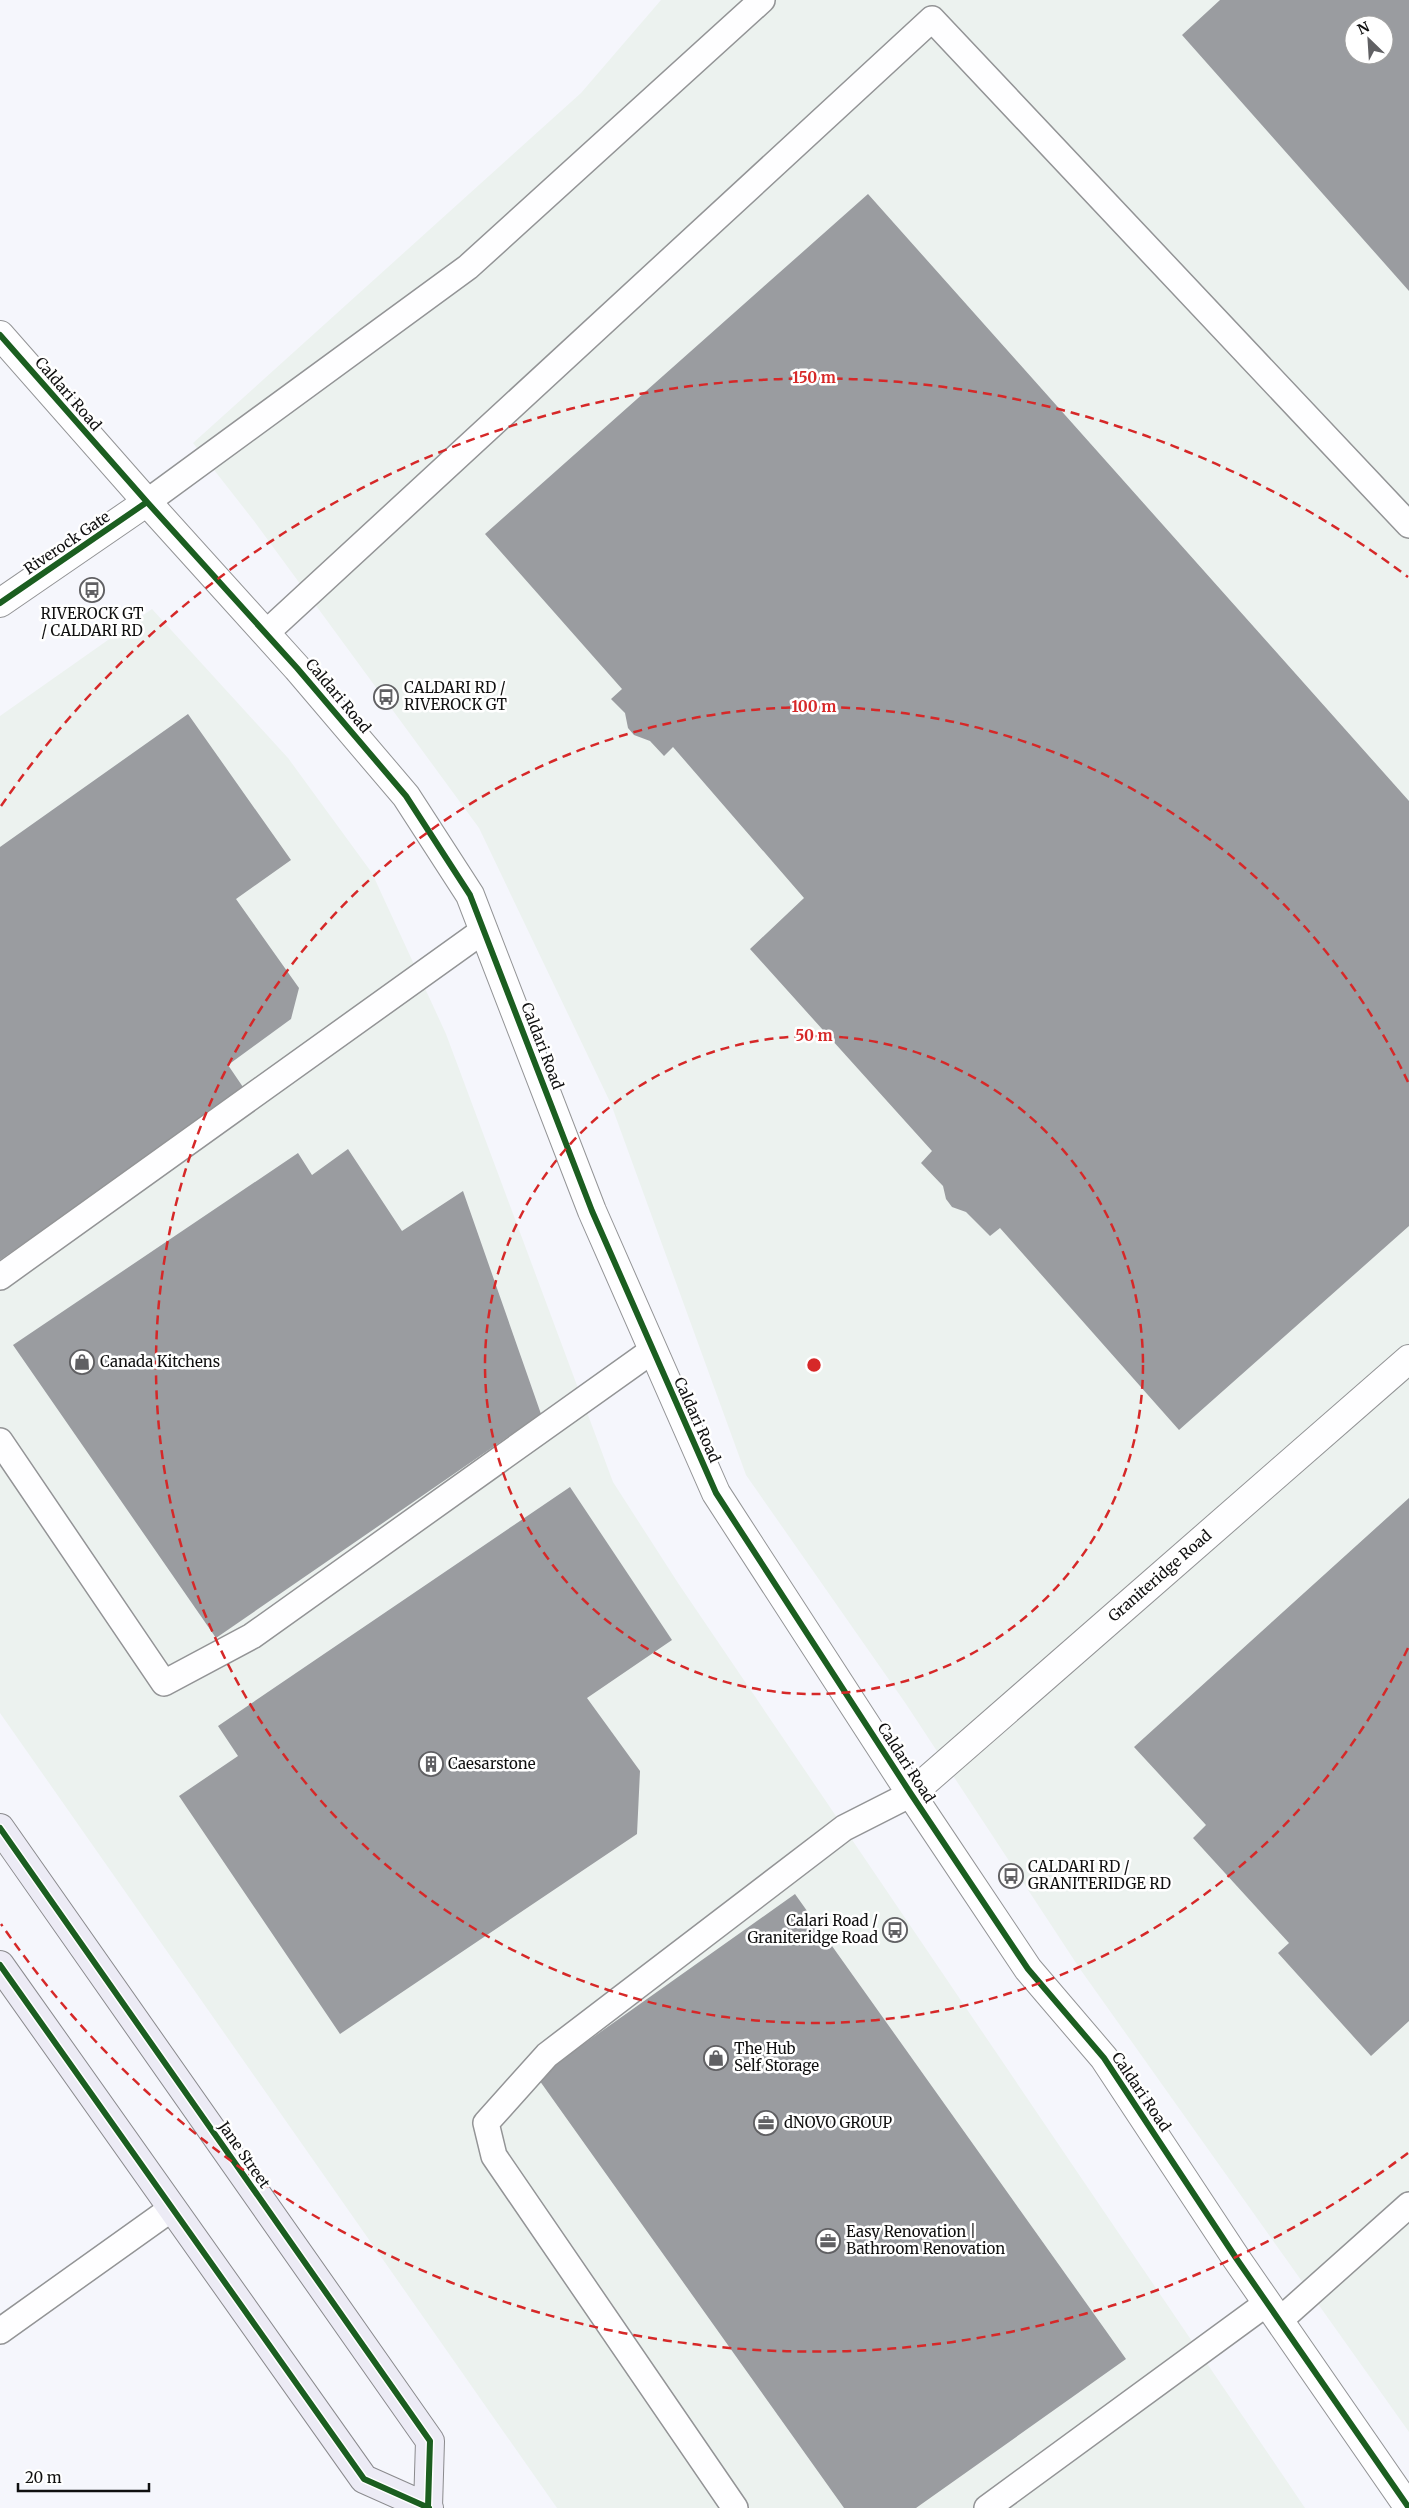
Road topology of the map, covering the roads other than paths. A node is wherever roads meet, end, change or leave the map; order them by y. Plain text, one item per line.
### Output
1 (762, 0) edge
2 (0, 335) edge
3 (147, 502) junction
4 (1409, 525) edge
5 (0, 604) edge
6 (266, 633) junction
7 (484, 930) junction
8 (0, 1277) edge
9 (653, 1350) junction
10 (1409, 1359) edge
11 (0, 1440) edge
12 (910, 1794) junction
13 (0, 1828) edge
14 (0, 1965) edge
15 (1409, 2206) edge
16 (171, 2209) junction
17 (1273, 2312) junction
18 (0, 2331) edge
19 (429, 2508) edge
20 (735, 2508) edge
21 (987, 2508) edge
22 (1409, 2508) edge

1 - 3 lane
2 - 3 street, Caldari Road
3 - 5 street, Riverock Gate
3 - 6 street, Caldari Road
4 - 6 lane
6 - 7 street, Caldari Road
7 - 8 lane
7 - 9 street, Caldari Road
9 - 11 lane
9 - 12 street, Caldari Road
10 - 12 street, Graniteridge Road
12 - 17 street, Caldari Road
12 - 20 lane
13 - 19 main road, Jane Street
14 - 16 main road, Jane Street
15 - 17 lane
16 - 18 lane
16 - 19 main road, Jane Street
17 - 21 lane
17 - 22 street, Caldari Road

